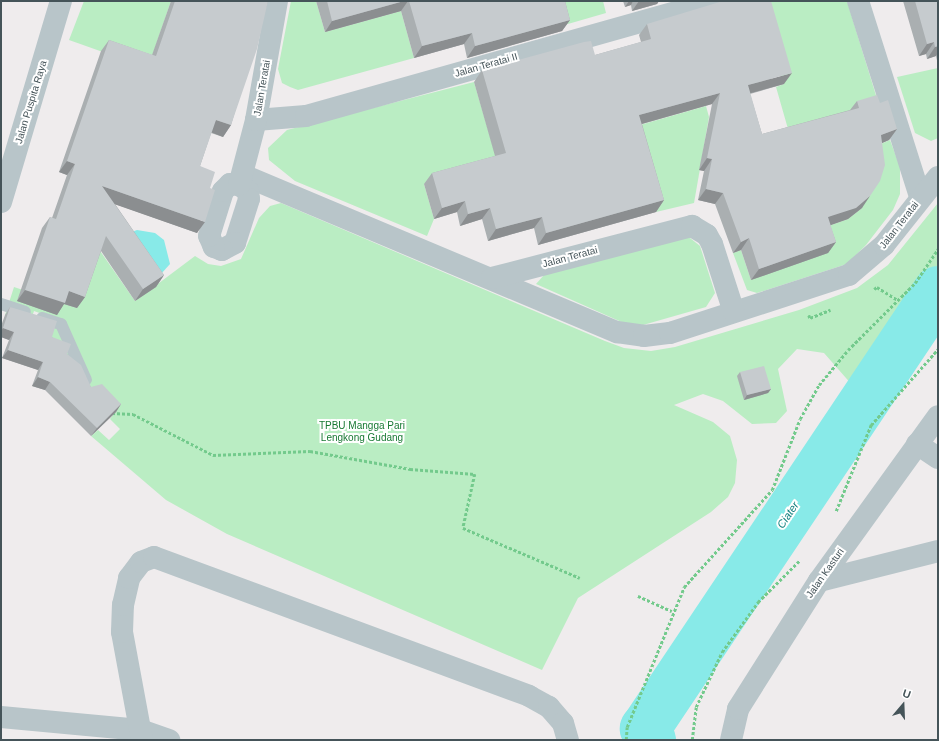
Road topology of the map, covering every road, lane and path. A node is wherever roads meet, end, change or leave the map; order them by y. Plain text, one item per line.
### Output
1 (61, 1) edge
2 (278, 1) edge
3 (715, 1) edge
4 (858, 1) edge
5 (256, 120) junction
6 (938, 177) edge
7 (920, 197) junction
8 (1, 202) edge
9 (938, 249) edge
10 (492, 278) junction
11 (1, 304) edge
12 (734, 312) junction
13 (938, 349) edge
14 (90, 389) joint
15 (938, 416) edge
16 (917, 444) junction
17 (938, 458) edge
18 (832, 520) dead end
19 (938, 551) edge
20 (803, 558) dead end
21 (580, 578) dead end
22 (819, 581) junction
23 (638, 596) dead end
24 (672, 611) junction
25 (1, 717) edge
26 (141, 735) edge
27 (169, 740) edge
28 (568, 740) edge
29 (626, 740) edge
30 (692, 740) edge
31 (730, 740) edge

1 - 8 street, Jalan Puspita Raya
2 - 5 street, Jalan Teratai
3 - 5 street, Jalan Teratai II
4 - 7 street, Jalan Teratai
5 - 10 street, Jalan Teratai
6 - 7 street
7 - 12 street, Jalan Teratai
9 - 24 path
10 - 12 street, Jalan Teratai
10 - 12 street, Jalan Teratai
11 - 14 lane
13 - 18 path
14 - 21 path
15 - 16 street, Jalan Kasturi
16 - 17 street
16 - 22 street, Jalan Kasturi
19 - 22 street
20 - 30 path
22 - 31 street, Jalan Kasturi
23 - 24 path
24 - 29 path
25 - 26 street
26 - 27 street
26 - 28 street

